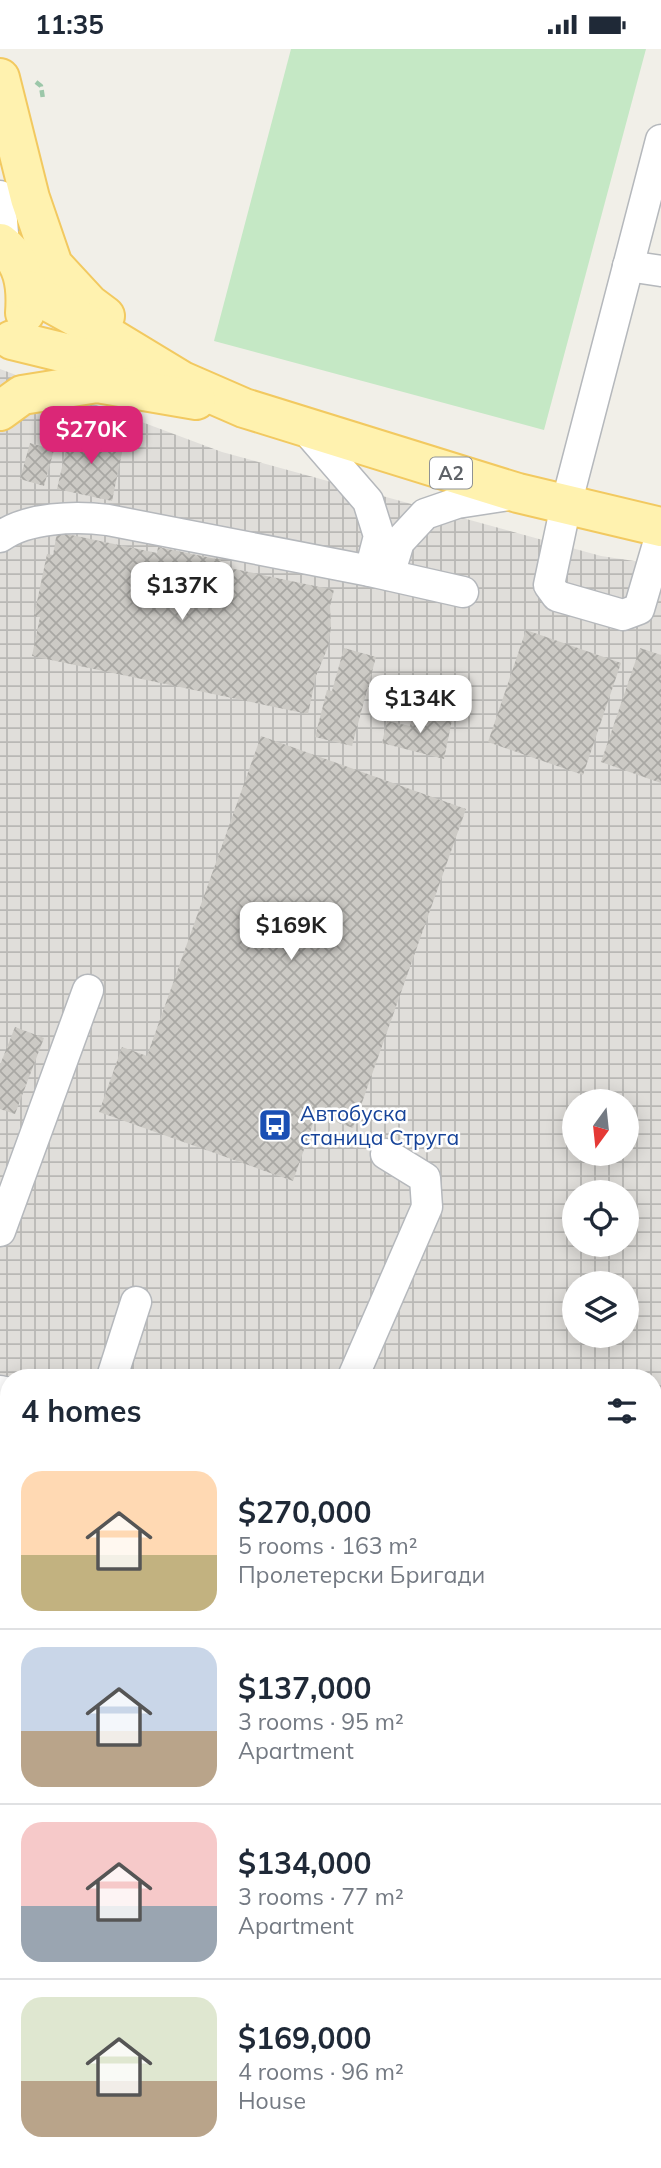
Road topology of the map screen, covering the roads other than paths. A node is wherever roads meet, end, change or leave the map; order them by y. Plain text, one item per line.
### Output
1 (0, 78) edge
2 (661, 140) edge
3 (0, 196) edge
4 (2, 245) edge
5 (628, 266) junction
6 (661, 271) edge
7 (27, 290) junction
8 (6, 345) edge
9 (182, 381) junction
10 (244, 408) junction
11 (0, 411) edge
12 (303, 426) junction
13 (518, 493) junction
14 (566, 505) junction
15 (661, 527) edge
16 (661, 534) edge
17 (0, 537) edge
18 (379, 573) junction
19 (463, 592) dead end
20 (88, 990) dead end
21 (386, 1154) dead end
22 (0, 1231) edge
23 (136, 1301) dead end
24 (115, 1369) edge
25 (356, 1369) edge

1 - 10 main road
2 - 5 street
3 - 4 street
4 - 7 main road
5 - 6 street
5 - 14 street
7 - 8 main road, A2
7 - 9 main road, A2
8 - 9 main road, A2
9 - 10 main road, A2
10 - 11 main road
10 - 12 main road, A2
12 - 13 main road, A2
12 - 18 street
13 - 14 main road, A2
13 - 18 street
14 - 15 main road, A2
14 - 16 street
17 - 18 street
18 - 19 street
20 - 22 street
21 - 25 street
23 - 24 street

